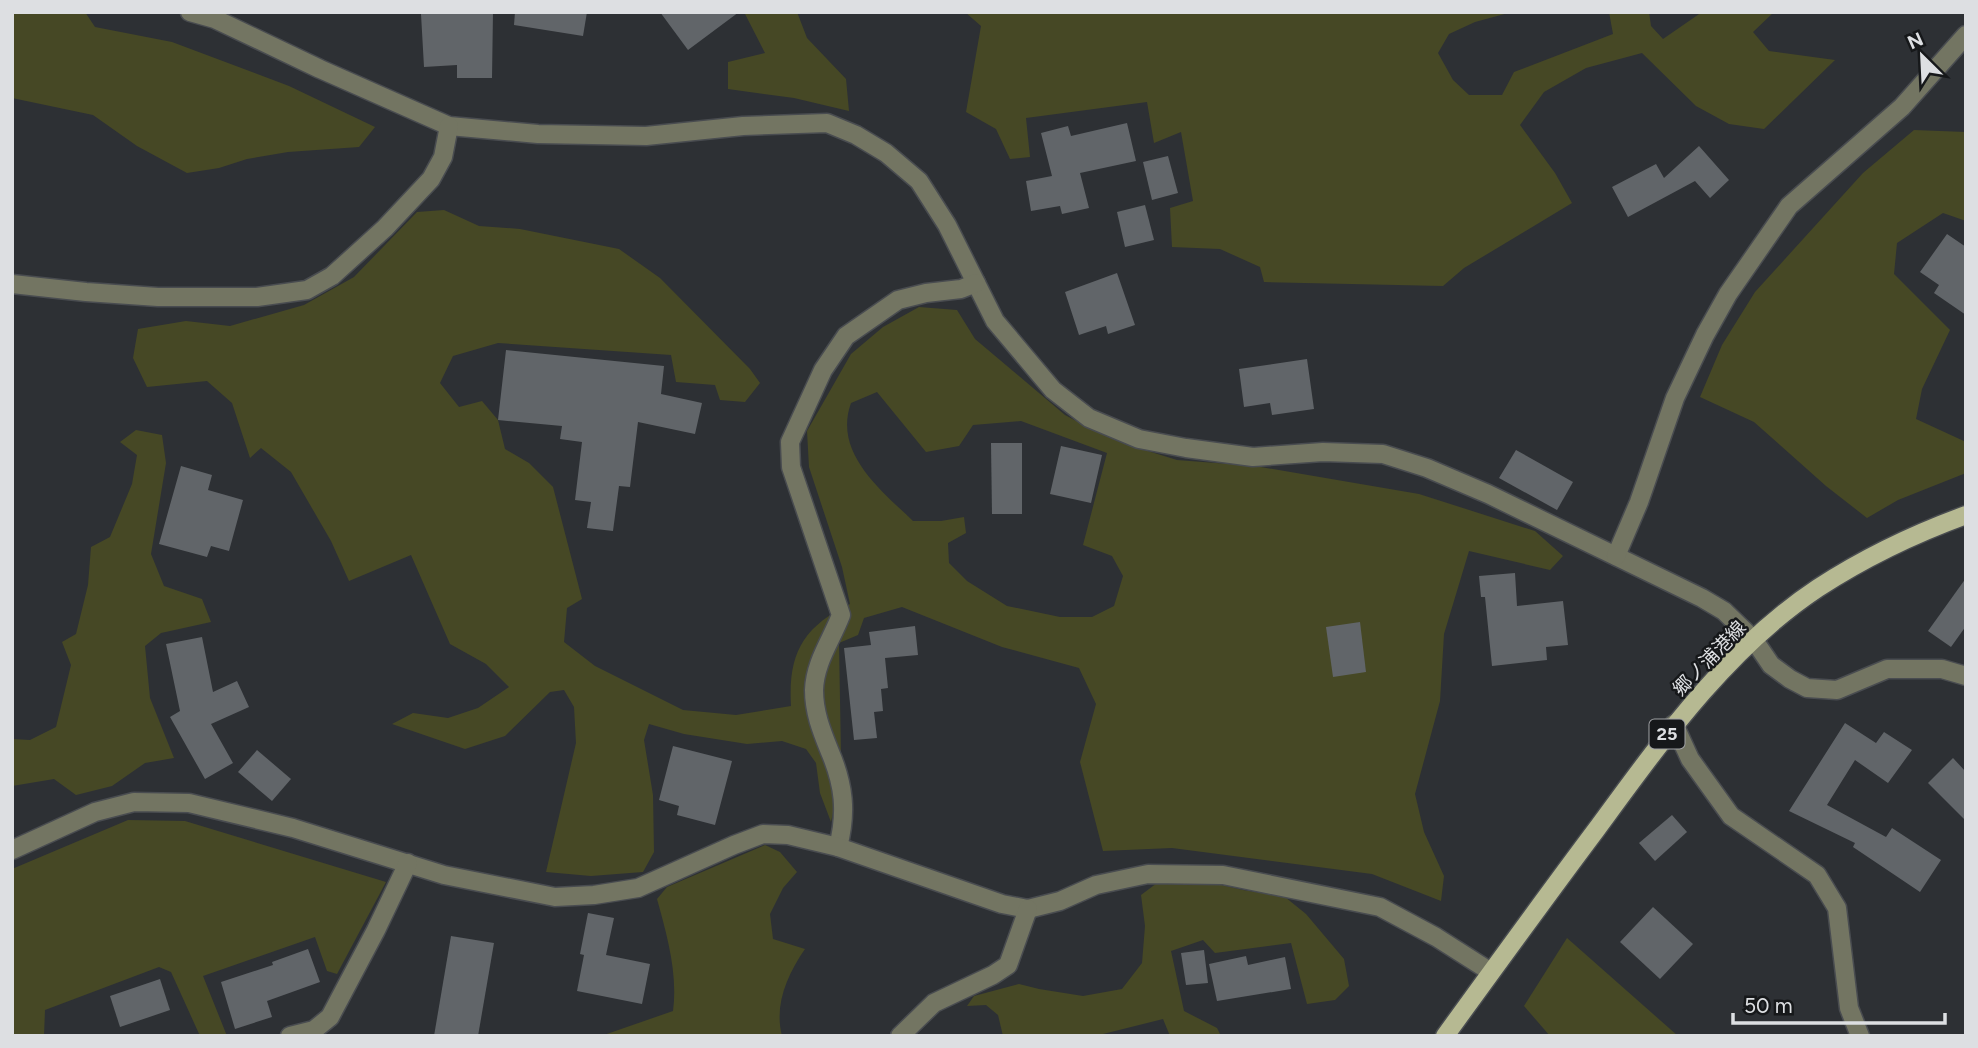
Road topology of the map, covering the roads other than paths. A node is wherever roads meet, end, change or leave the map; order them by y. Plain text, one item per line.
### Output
1 (190, 12) edge
2 (1966, 35) edge
3 (449, 126) junction
4 (976, 283) junction
5 (12, 284) edge
6 (1966, 515) edge
7 (1616, 556) junction
8 (1754, 640) junction
9 (1966, 676) edge
10 (1674, 724) junction
11 (838, 846) junction
12 (12, 850) edge
13 (408, 863) junction
14 (1028, 909) junction
15 (1491, 972) junction
16 (290, 1036) edge
17 (900, 1036) edge
18 (1445, 1036) edge
19 (1860, 1036) edge

1 - 3 street
2 - 7 street
3 - 4 street
3 - 5 street
4 - 7 street
4 - 11 street
6 - 8 main road, 郷ノ浦港線 / 25
7 - 8 street
8 - 9 street
8 - 10 main road, 郷ノ浦港線 / 25
10 - 15 main road, 郷ノ浦港線 / 25
10 - 19 street
11 - 13 street
11 - 14 street
12 - 13 street
13 - 16 street
14 - 15 street
14 - 17 street
15 - 18 main road, 郷ノ浦港線 / 25

